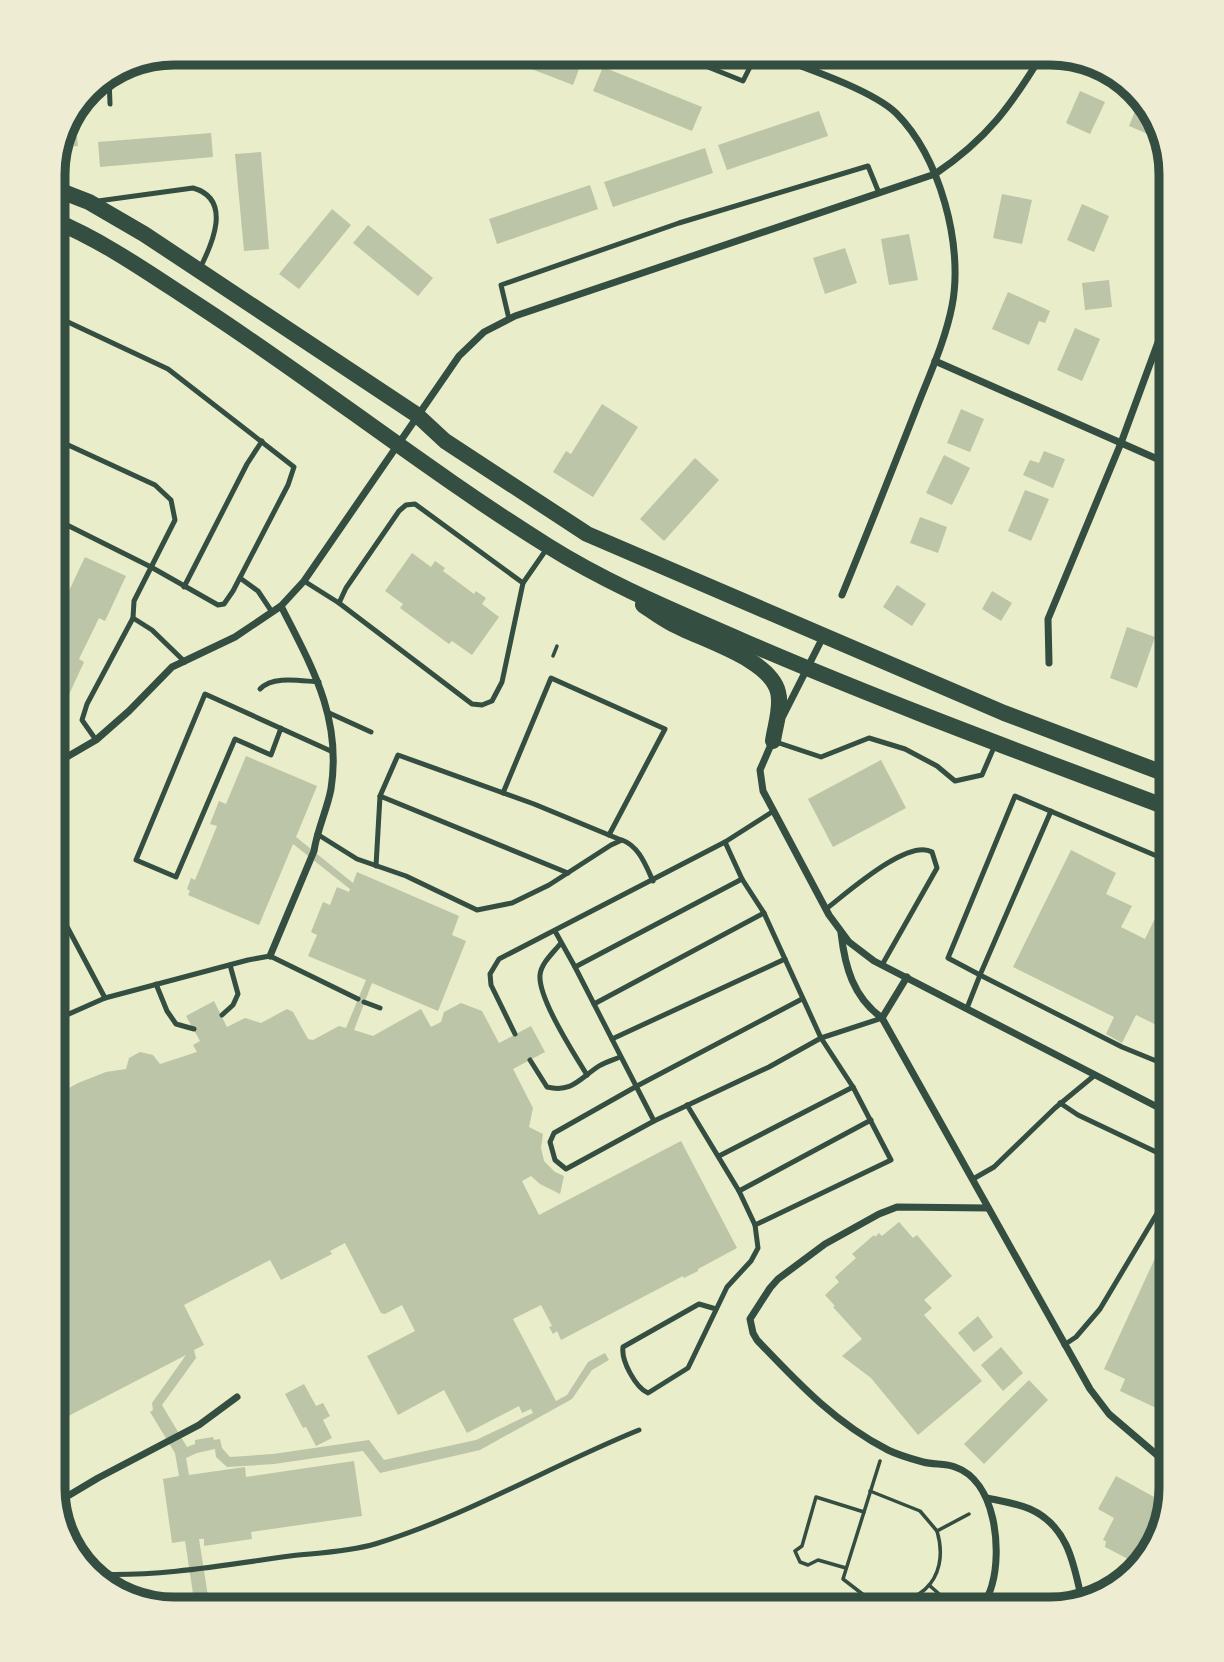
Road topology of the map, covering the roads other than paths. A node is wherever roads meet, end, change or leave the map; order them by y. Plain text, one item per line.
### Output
1 (703, 65) edge
2 (751, 65) edge
3 (796, 65) edge
4 (1035, 65) edge
5 (109, 87) edge
6 (110, 104) dead end
7 (935, 174) junction
8 (65, 193) edge
9 (879, 193) junction
10 (89, 202) junction
11 (65, 225) edge
12 (199, 270) junction
13 (509, 319) junction
14 (65, 321) edge
15 (1159, 340) edge
16 (935, 361) junction
17 (417, 415) junction
18 (262, 441) junction
19 (398, 443) junction
20 (1121, 443) junction
21 (65, 444) edge
22 (1159, 460) edge
23 (65, 524) edge
24 (548, 546) junction
25 (151, 568) junction
26 (240, 578) junction
27 (304, 582) junction
28 (523, 583) junction
29 (184, 587) junction
30 (619, 587) junction
31 (842, 595) dead end
32 (339, 603) junction
33 (281, 606) junction
34 (272, 612) junction
35 (133, 618) junction
36 (823, 637) junction
37 (185, 662) junction
38 (1049, 663) dead end
39 (807, 669) junction
40 (319, 682) junction
41 (260, 689) dead end
42 (327, 712) junction
43 (281, 728) junction
44 (371, 732) dead end
45 (96, 740) junction
46 (772, 741) junction
47 (996, 743) junction
48 (332, 752) junction
49 (65, 758) edge
50 (1159, 771) edge
51 (503, 793) junction
52 (380, 796) junction
53 (1159, 804) edge
54 (1051, 811) junction
55 (772, 812) junction
56 (317, 834) junction
57 (609, 835) junction
58 (622, 840) junction
59 (725, 842) junction
60 (1159, 857) edge
61 (376, 866) junction
62 (568, 873) junction
63 (742, 879) junction
64 (653, 881) junction
65 (826, 909) junction
66 (764, 913) junction
67 (65, 923) edge
68 (555, 931) junction
69 (841, 932) junction
70 (561, 943) junction
71 (270, 956) junction
72 (785, 959) junction
73 (230, 965) junction
74 (882, 965) junction
75 (575, 967) junction
76 (981, 975) junction
77 (907, 977) junction
78 (156, 984) junction
79 (105, 998) junction
80 (802, 999) junction
81 (594, 1004) junction
82 (967, 1008) junction
83 (380, 1009) dead end
84 (222, 1015) dead end
85 (65, 1016) edge
86 (882, 1018) junction
87 (194, 1029) dead end
88 (515, 1034) dead end
89 (821, 1038) junction
90 (612, 1039) junction
91 (620, 1057) junction
92 (530, 1060) dead end
93 (1159, 1062) edge
94 (587, 1075) junction
95 (1095, 1075) junction
96 (637, 1086) junction
97 (853, 1087) junction
98 (1060, 1103) junction
99 (687, 1105) junction
100 (1159, 1108) edge
101 (871, 1120) junction
102 (654, 1121) junction
103 (1159, 1153) edge
104 (719, 1156) junction
105 (973, 1179) junction
106 (739, 1191) junction
107 (988, 1208) junction
108 (1159, 1210) edge
109 (755, 1226) junction
110 (716, 1309) junction
111 (1065, 1345) junction
112 (237, 1397) dead end
113 (639, 1430) dead end
114 (1159, 1456) edge
115 (66, 1498) edge
116 (986, 1498) junction
117 (108, 1575) edge
118 (1080, 1593) edge
119 (987, 1597) edge

1 - 2 lane
3 - 7 street
4 - 7 street
5 - 6 lane
7 - 9 street
7 - 16 street
8 - 10 main road
9 - 13 street
9 - 13 lane
10 - 12 main road
10 - 12 lane
11 - 19 main road
12 - 17 main road
13 - 17 street
14 - 18 lane
15 - 20 street
16 - 20 street
16 - 31 street
17 - 19 street
17 - 36 main road
18 - 26 lane
18 - 29 lane
19 - 24 main road
19 - 27 street
20 - 22 street
20 - 38 street
21 - 25 lane
23 - 25 lane
24 - 28 lane
24 - 30 main road
25 - 29 lane
25 - 35 lane
26 - 29 lane
26 - 34 lane
27 - 32 lane
27 - 33 street
28 - 32 lane
28 - 32 lane
30 - 39 main road
30 - 46 main road
33 - 34 street
33 - 40 street
34 - 37 street
35 - 37 lane
35 - 45 lane
36 - 39 street
36 - 50 main road
37 - 45 street
39 - 46 street
39 - 47 main road
40 - 41 lane
40 - 42 street
42 - 44 lane
42 - 48 street
43 - 43 lane
43 - 48 lane
45 - 49 street
46 - 47 lane
46 - 55 street
47 - 53 main road
48 - 56 street
51 - 52 lane
51 - 57 lane
51 - 57 lane
52 - 61 lane
52 - 62 lane
54 - 60 lane
54 - 76 lane
54 - 76 lane
55 - 59 lane
55 - 65 street
56 - 61 lane
56 - 71 street
57 - 58 lane
58 - 62 lane
58 - 64 lane
59 - 63 lane
59 - 64 lane
61 - 62 lane
63 - 66 lane
63 - 75 lane
64 - 68 lane
65 - 69 street
65 - 74 lane
66 - 72 lane
66 - 81 lane
67 - 79 lane
68 - 70 lane
68 - 88 lane
69 - 74 street
69 - 86 street
70 - 75 lane
70 - 94 lane
71 - 73 lane
71 - 83 lane
72 - 80 lane
72 - 90 lane
73 - 78 lane
73 - 84 lane
74 - 77 street
75 - 81 lane
76 - 82 lane
76 - 93 lane
77 - 82 street
77 - 86 street
78 - 79 lane
78 - 87 lane
79 - 85 lane
80 - 89 lane
80 - 96 lane
81 - 90 lane
82 - 95 street
86 - 89 lane
86 - 105 street
89 - 97 lane
89 - 99 lane
90 - 91 lane
91 - 94 lane
91 - 96 lane
92 - 94 lane
95 - 98 lane
95 - 100 street
96 - 102 lane
96 - 102 lane
97 - 101 lane
97 - 104 lane
98 - 103 lane
98 - 105 lane
99 - 102 lane
99 - 104 lane
101 - 106 lane
101 - 109 lane
104 - 106 lane
105 - 107 street
106 - 109 lane
107 - 111 street
107 - 116 street
108 - 111 lane
109 - 110 lane
110 - 110 lane
111 - 114 street
112 - 115 street
113 - 117 lane
116 - 118 street
116 - 119 street

